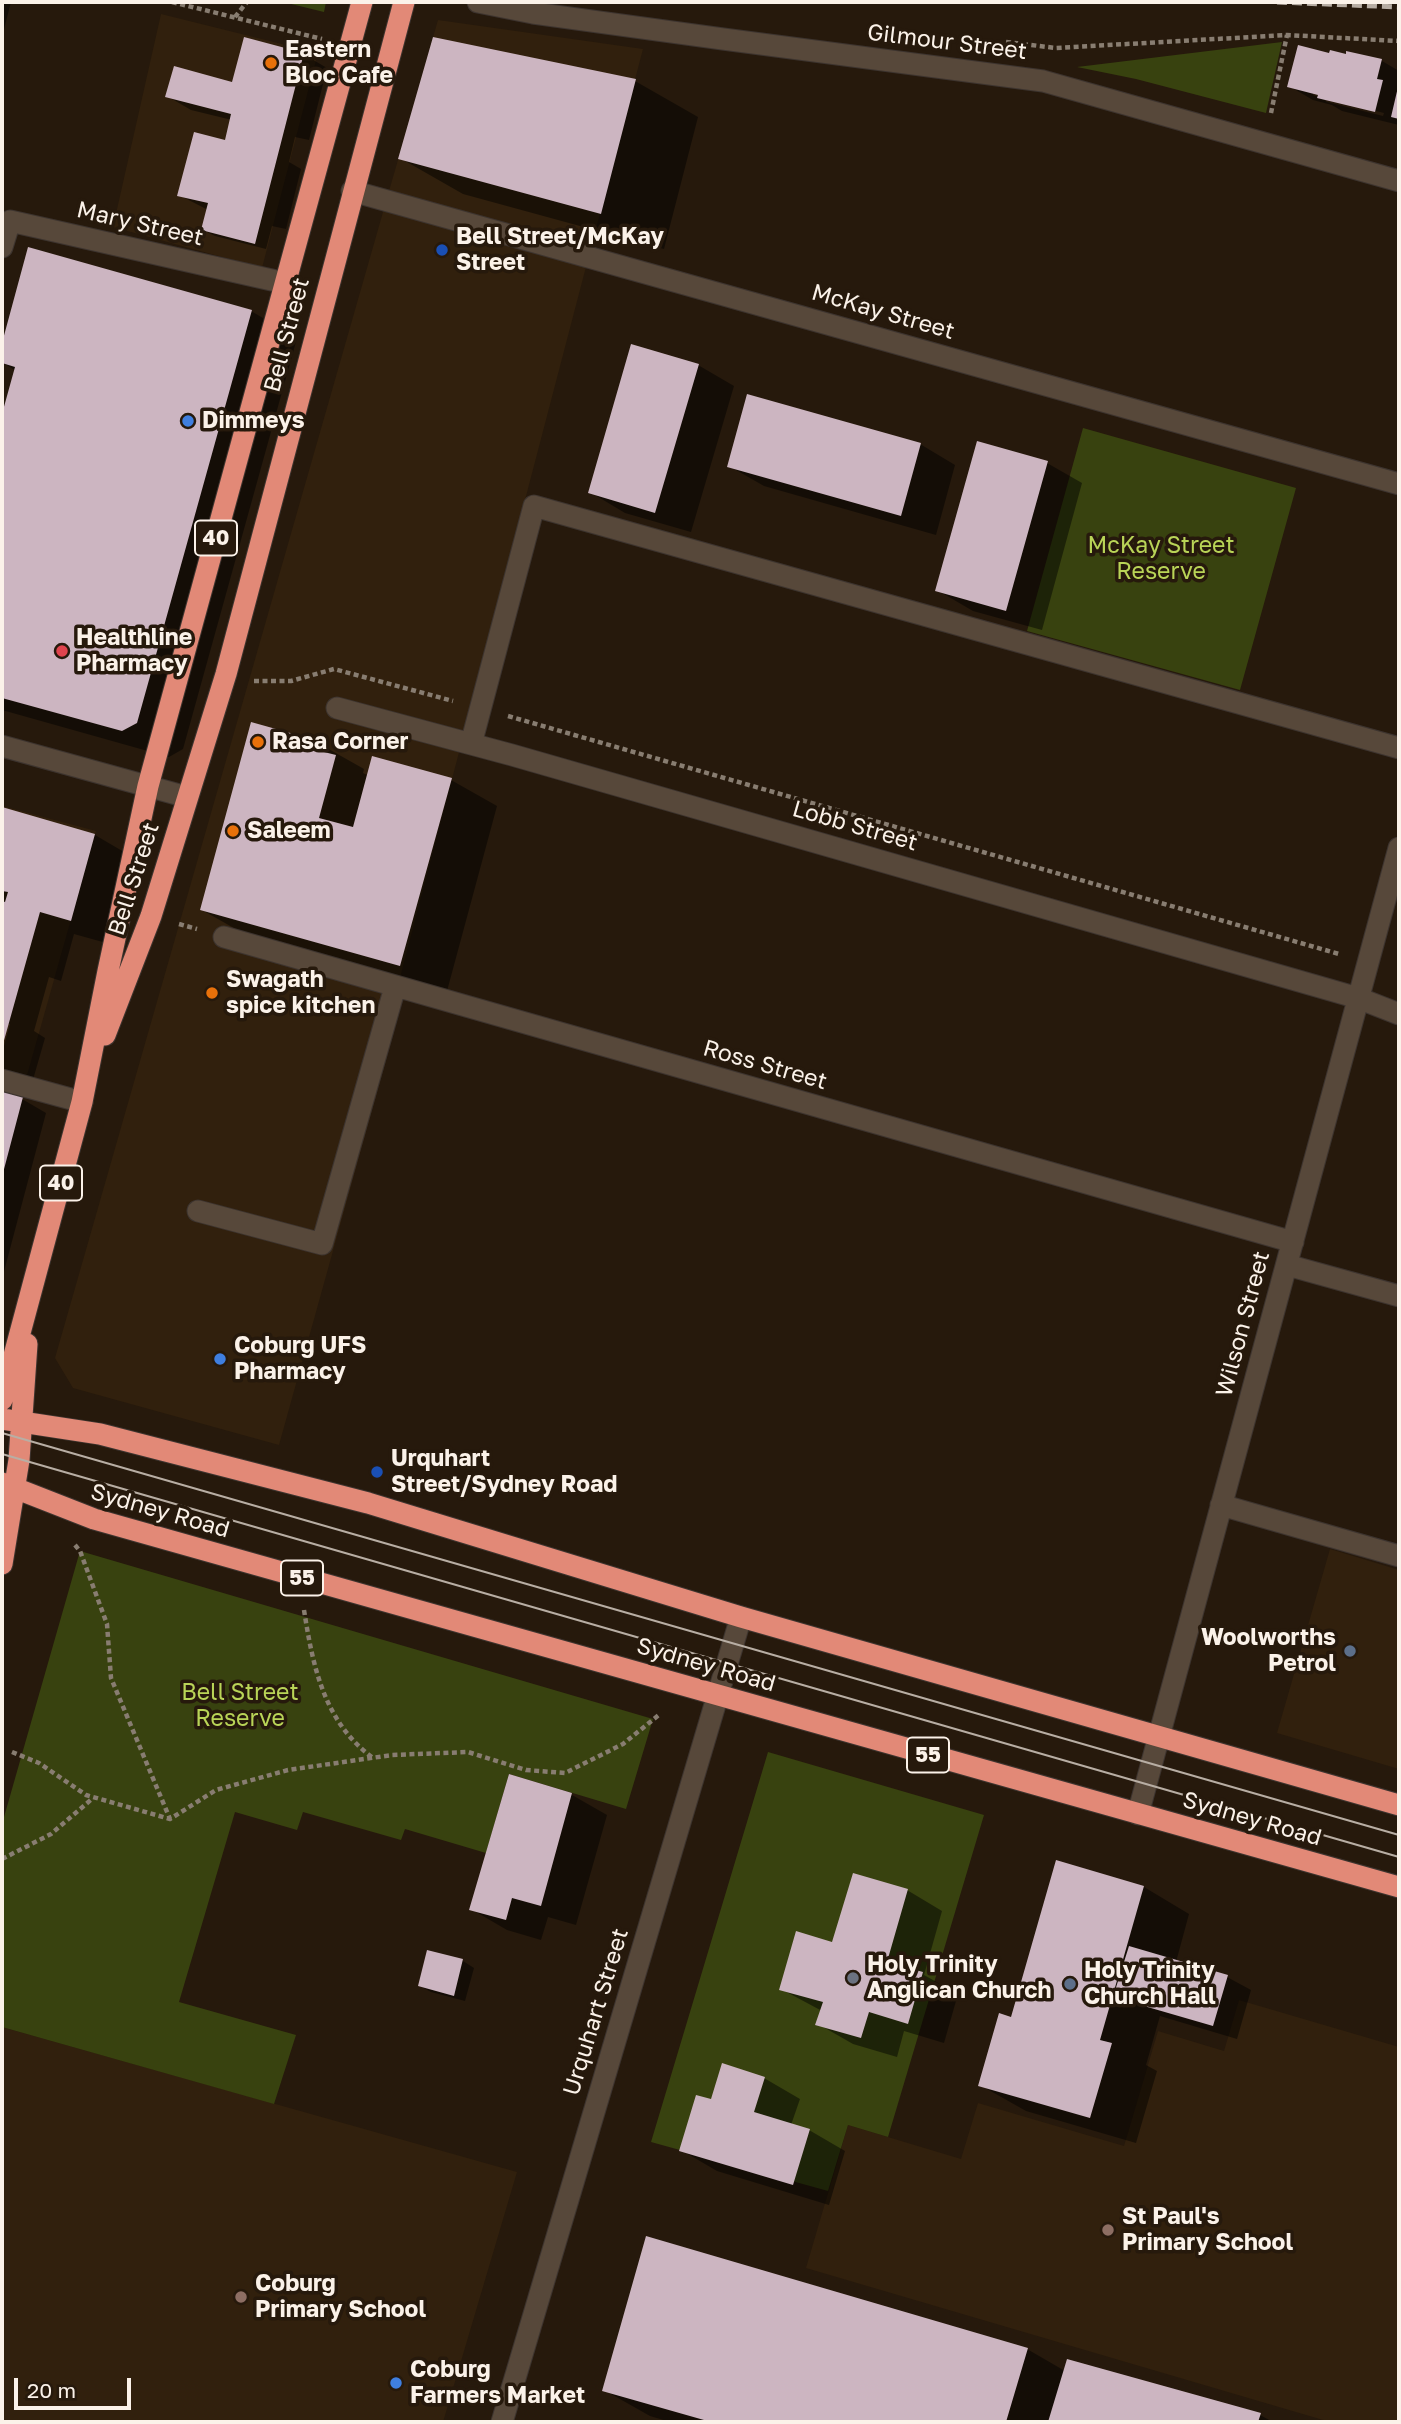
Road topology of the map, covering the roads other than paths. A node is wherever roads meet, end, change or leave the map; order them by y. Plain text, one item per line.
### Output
1 (362, 2) edge
2 (404, 2) edge
3 (478, 2) edge
4 (1399, 181) edge
5 (352, 191) junction
6 (2, 247) edge
7 (285, 283) junction
8 (1399, 484) edge
9 (337, 708) dead end
10 (471, 744) junction
11 (2, 746) edge
12 (1399, 748) edge
13 (148, 786) junction
14 (187, 797) junction
15 (1399, 848) edge
16 (224, 937) road end
17 (395, 988) junction
18 (1358, 999) junction
19 (1399, 1014) edge
20 (87, 1079) junction
21 (2, 1080) edge
22 (82, 1102) junction
23 (198, 1211) dead end
24 (1293, 1242) junction
25 (1287, 1265) junction
26 (34, 1286) junction
27 (1399, 1296) edge
28 (2, 1400) edge
29 (12, 1420) edge
30 (8, 1486) edge
31 (1221, 1505) junction
32 (1399, 1556) edge
33 (2, 1564) edge
34 (741, 1617) junction
35 (718, 1696) junction
36 (1158, 1736) junction
37 (1399, 1805) edge
38 (1138, 1814) junction
39 (1399, 1887) edge
40 (502, 2422) edge

1 - 7 highway, Bell Street / 40
2 - 5 highway, Bell Street / 40
3 - 4 street, Gilmour Street
5 - 8 street, McKay Street
5 - 14 highway, Bell Street / 40
6 - 7 street, Mary Street
7 - 13 highway, Bell Street / 40
9 - 10 street, Lobb Street
10 - 12 street
10 - 18 street, Lobb Street
11 - 13 street
13 - 14 street
13 - 20 highway, Bell Street / 40
14 - 20 highway, Bell Street / 40
15 - 18 street, Wilson Street
16 - 17 street, Ross Street
17 - 23 street
17 - 24 street, Ross Street
18 - 19 street, Lobb Street
18 - 24 street, Wilson Street
20 - 22 highway, Bell Street / 40
21 - 22 street
22 - 26 highway, Bell Street / 40
24 - 25 street, Wilson Street
25 - 27 street
25 - 31 street, Wilson Street
26 - 28 highway, Bell Street / 40
26 - 29 highway, Bell Street / 40
29 - 30 highway, Bell Street / 40
29 - 34 highway
30 - 33 highway, Bell Street / 40
30 - 35 highway, Sydney Road / 55
31 - 32 street
31 - 36 street, Wilson Street
34 - 35 street, Urquhart Street
34 - 36 highway
35 - 38 highway, Sydney Road / 55
35 - 40 street, Urquhart Street
36 - 37 highway
36 - 38 street, Wilson Street
38 - 39 highway, Sydney Road / 55

